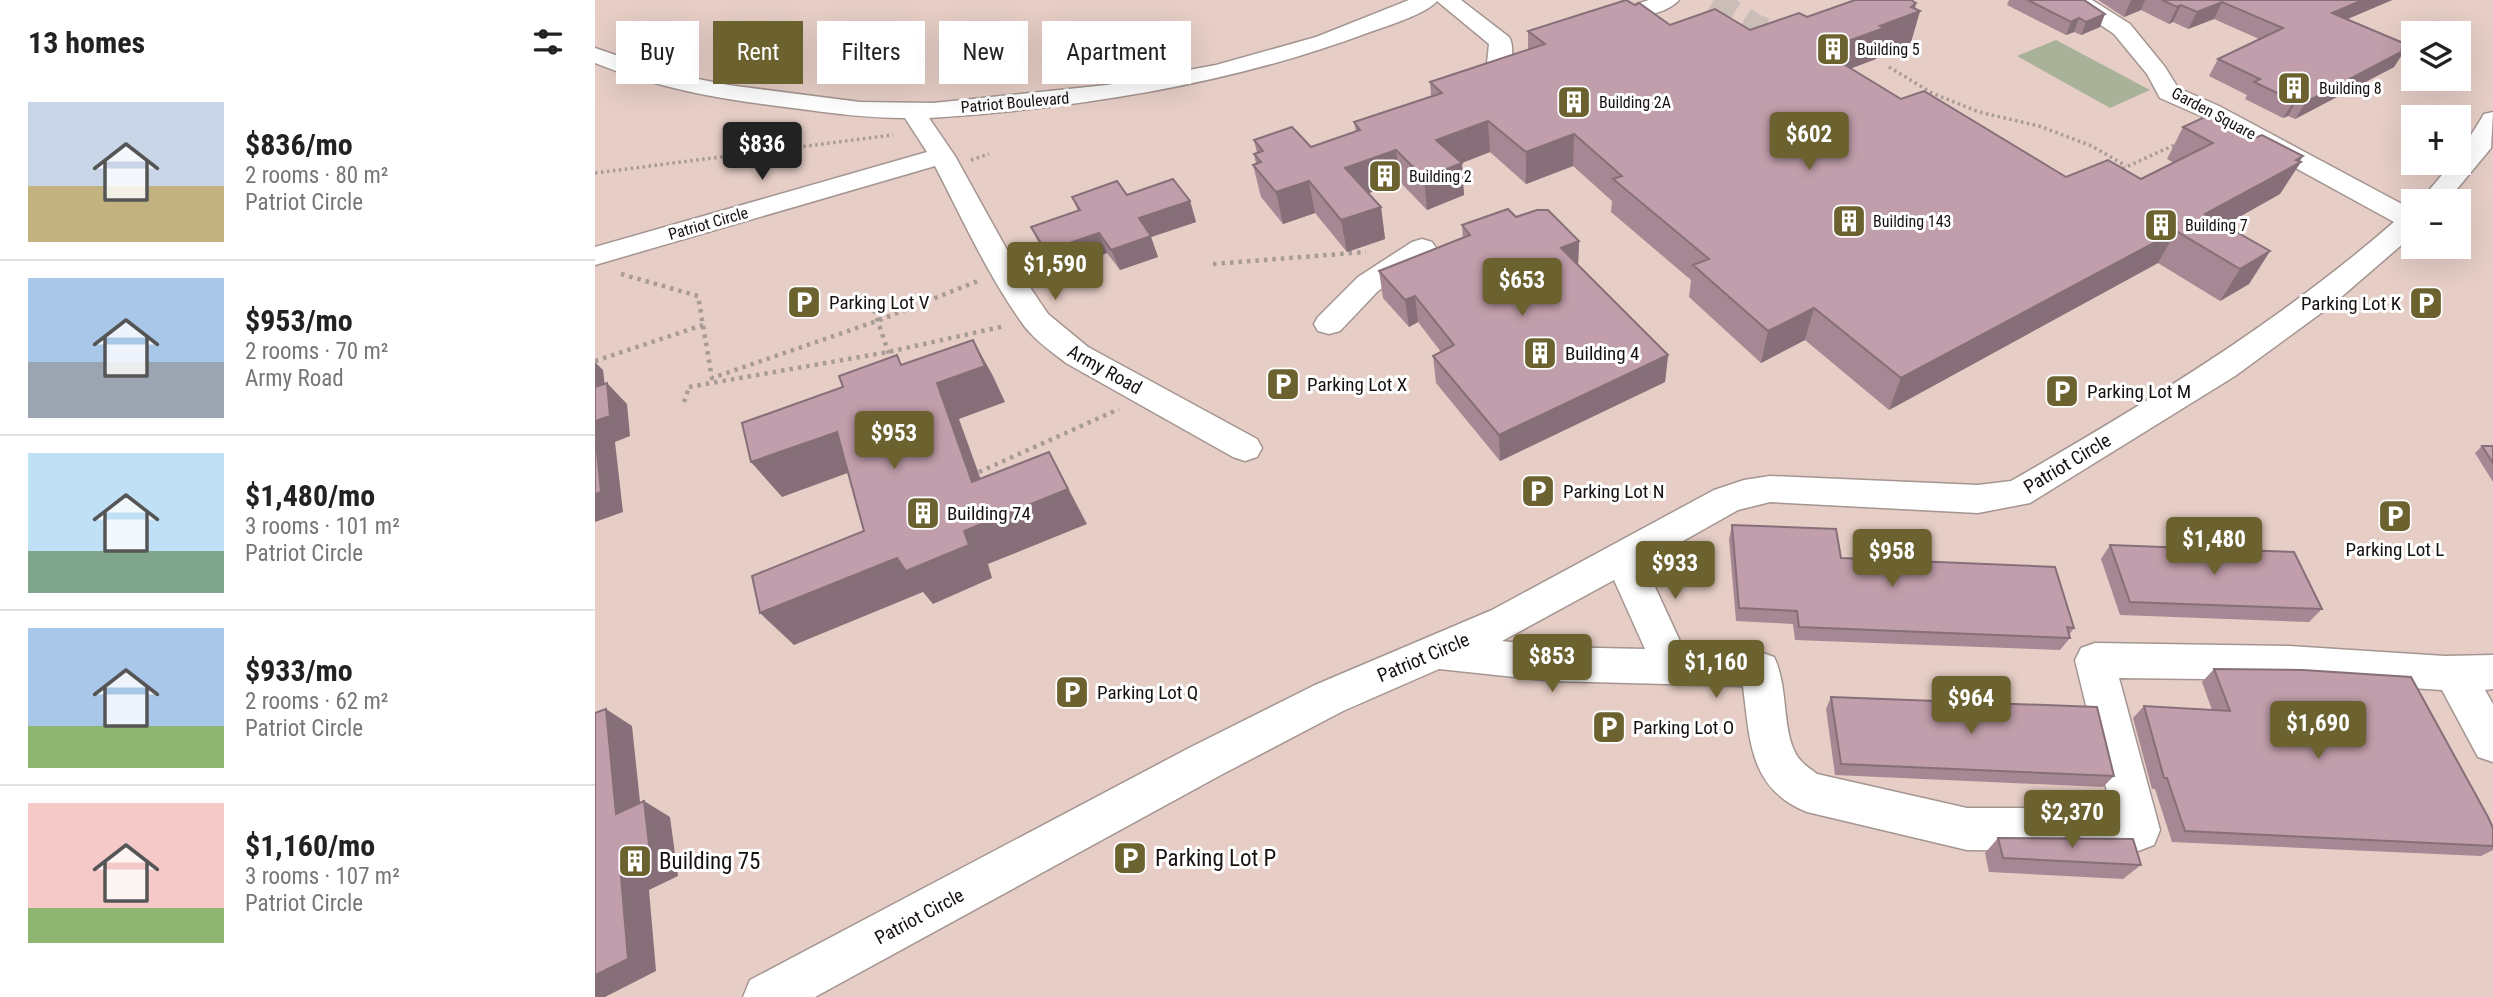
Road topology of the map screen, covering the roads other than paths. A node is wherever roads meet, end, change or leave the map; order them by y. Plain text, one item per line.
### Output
1 (1427, 0) edge
2 (1447, 0) edge
3 (1668, 0) edge
4 (2075, 0) edge
5 (1645, 9) edge
6 (595, 55) edge
7 (1499, 63) edge
8 (2493, 119) edge
9 (906, 123) junction
10 (945, 161) junction
11 (2443, 189) edge
12 (2401, 214) edge
13 (2401, 231) edge
14 (1422, 248) dead end
15 (595, 256) edge
16 (1329, 324) dead end
17 (1245, 448) dead end
18 (1623, 558) junction
19 (1436, 652) junction
20 (1673, 668) junction
21 (2473, 672) edge
22 (2493, 743) edge
23 (767, 997) edge

1 - 9 street, Patriot Boulevard
2 - 7 street
3 - 5 street
4 - 12 street, Garden Square
6 - 9 street, Patriot Boulevard
8 - 11 street
9 - 10 street, Army Road
10 - 15 street, Patriot Circle
10 - 17 street, Army Road
13 - 18 street, Patriot Circle
14 - 16 street
18 - 19 street, Patriot Circle
18 - 20 street
19 - 20 street
19 - 23 street, Patriot Circle
20 - 21 street
21 - 22 street

